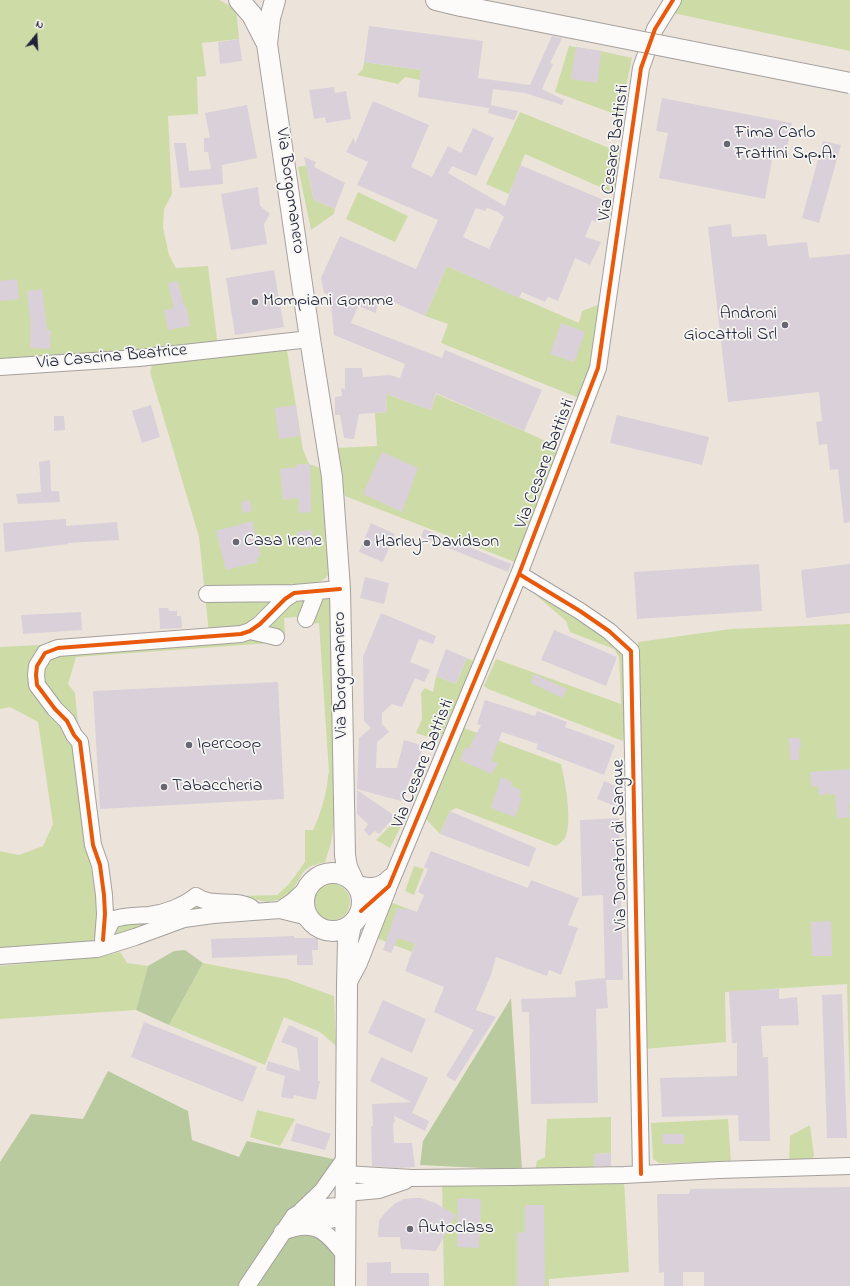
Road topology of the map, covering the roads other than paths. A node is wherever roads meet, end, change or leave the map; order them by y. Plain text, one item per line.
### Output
1 (239, 0) edge
2 (275, 0) edge
3 (436, 0) edge
4 (673, 0) edge
5 (267, 44) junction
6 (850, 83) edge
7 (310, 338) junction
8 (0, 367) edge
9 (519, 574) junction
10 (340, 589) junction
11 (317, 591) junction
12 (294, 593) junction
13 (207, 594) dead end
14 (306, 619) dead end
15 (250, 631) junction
16 (276, 637) dead end
17 (343, 821) junction
18 (395, 871) junction
19 (326, 873) junction
20 (355, 882) junction
21 (389, 886) junction
22 (306, 889) junction
23 (280, 910) junction
24 (259, 911) junction
25 (308, 917) junction
26 (356, 918) junction
27 (324, 929) junction
28 (100, 944) junction
29 (0, 956) edge
30 (347, 985) junction
31 (850, 1166) edge
32 (641, 1174) junction
33 (346, 1189) junction
34 (300, 1212) junction
35 (288, 1230) junction
36 (345, 1255) junction
37 (247, 1286) edge
38 (345, 1286) edge

1 - 5 main road, Via Borgomanero
2 - 5 main road, Via Borgomanero
3 - 6 main road, bridge
4 - 9 street, Via Cesare Battisti
5 - 7 main road, Via Borgomanero
7 - 8 street, Via Cascina Beatrice
7 - 10 main road, Via Borgomanero
9 - 18 street, Via Cesare Battisti
9 - 32 street, Via Donatori di Sangue
10 - 11 street
10 - 17 main road, Via Borgomanero
11 - 12 street
11 - 14 street
12 - 13 street
12 - 15 street
15 - 16 street
15 - 28 street
17 - 19 main road, Via Borgomanero
17 - 20 main road, Via Borgomanero
18 - 20 street, Via Cesare Battisti
18 - 21 street, Via Cesare Battisti
19 - 20 main road
19 - 22 main road
20 - 26 main road
21 - 26 street, Via Cesare Battisti
21 - 30 street, Via Cesare Battisti
22 - 23 street
22 - 25 main road
23 - 24 street
23 - 25 street
24 - 28 street
24 - 28 street
25 - 27 main road
26 - 27 main road
26 - 30 main road
27 - 30 main road
28 - 29 street
30 - 33 main road
31 - 32 street
32 - 33 street
33 - 34 street
33 - 34 street
33 - 35 street
33 - 36 main road
34 - 35 street
35 - 36 street
35 - 37 street
36 - 38 main road

